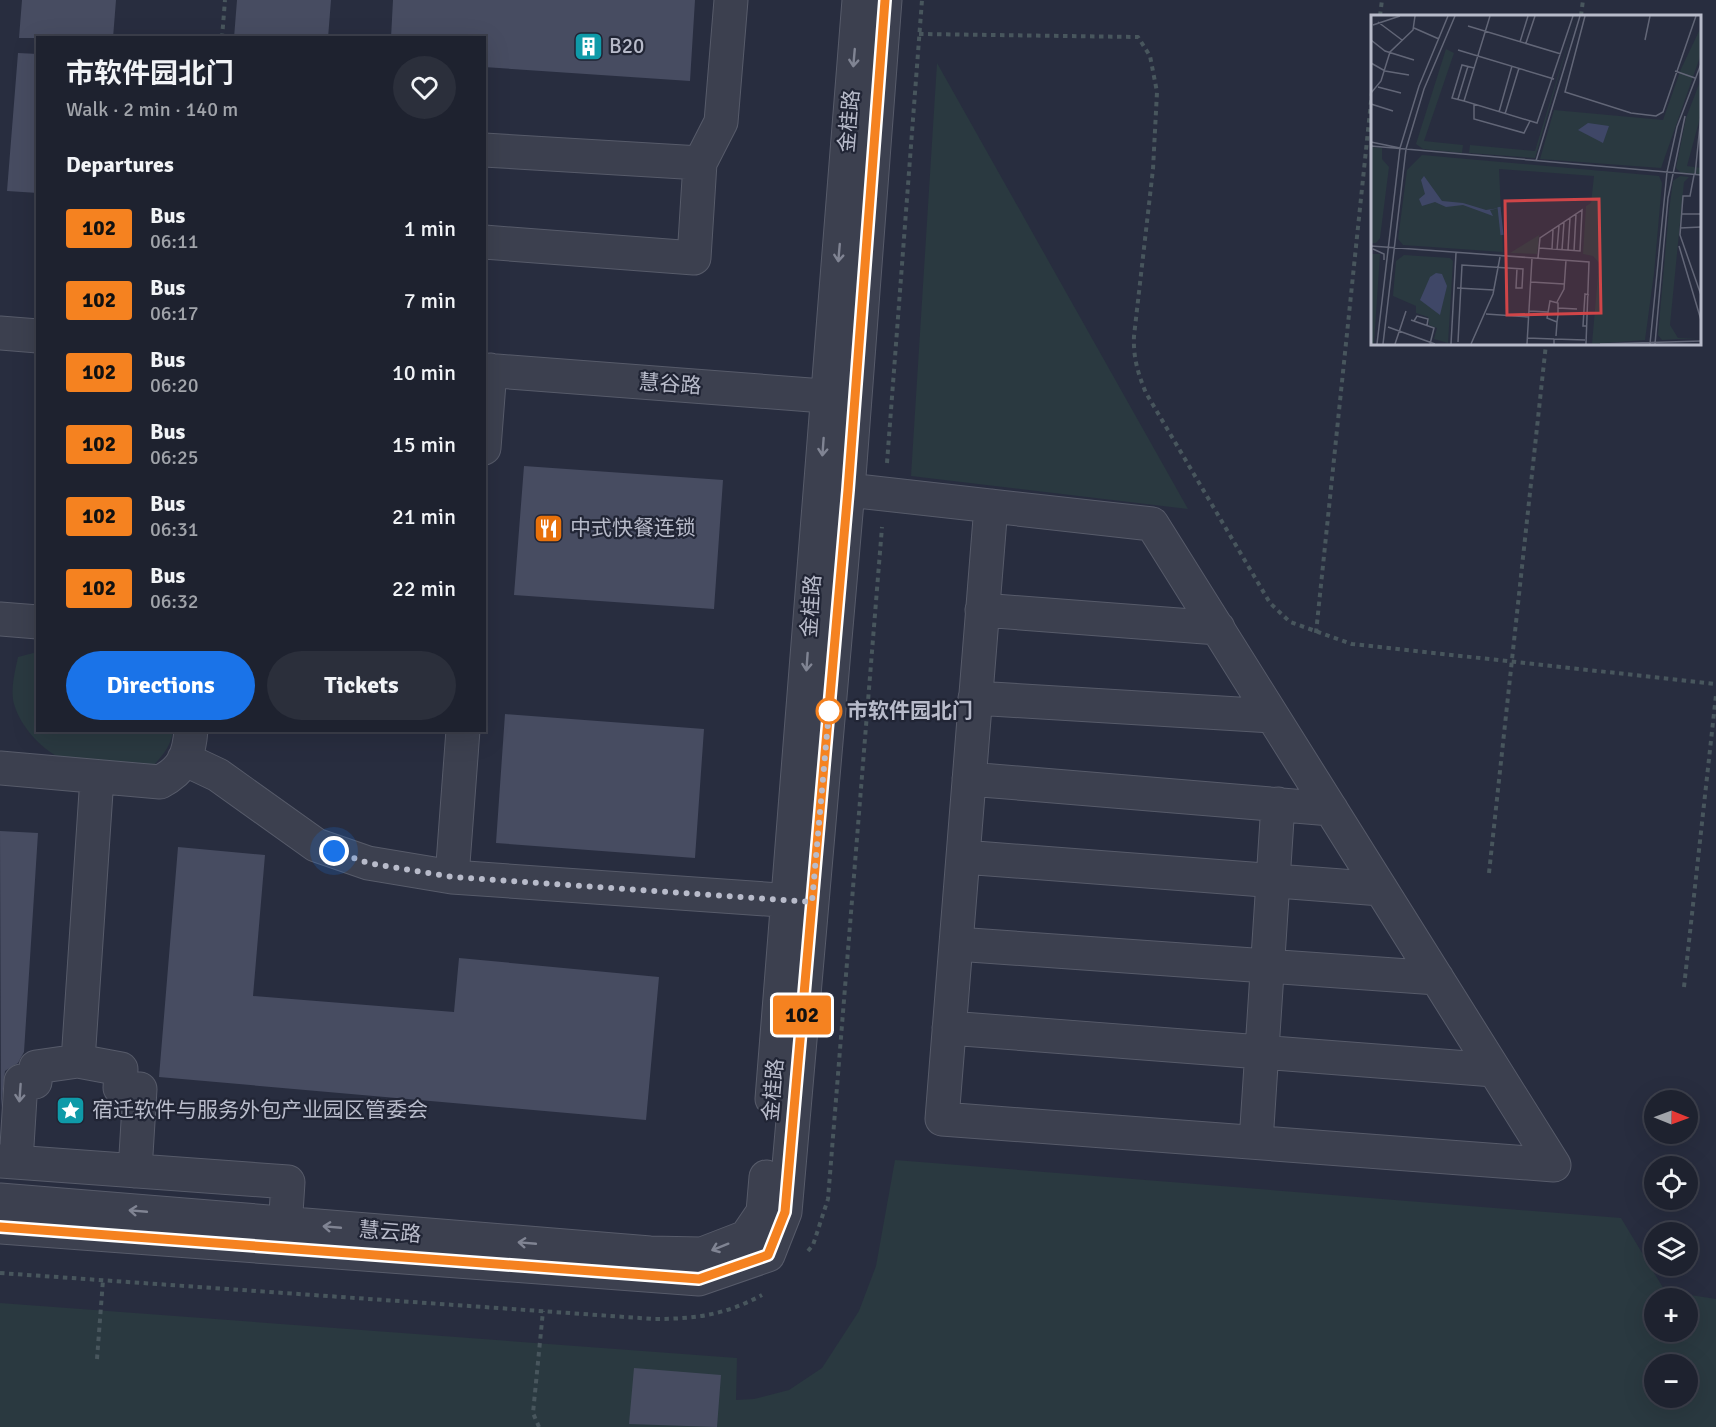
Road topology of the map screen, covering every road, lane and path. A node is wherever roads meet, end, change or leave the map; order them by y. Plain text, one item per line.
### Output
1 (225, 0) edge
2 (731, 0) edge
3 (859, 0) edge
4 (885, 0) edge
5 (1382, 0) edge
6 (1582, 0) edge
7 (1380, 15) edge
8 (1581, 15) edge
9 (919, 34) dead end
10 (222, 36) edge
11 (1371, 102) edge
12 (486, 150) edge
13 (700, 163) junction
14 (486, 242) edge
15 (0, 333) edge
16 (36, 336) edge
17 (1546, 345) edge
18 (487, 370) edge
19 (486, 396) edge
20 (841, 397) junction
21 (848, 490) junction
22 (991, 506) junction
23 (982, 610) junction
24 (36, 622) edge
25 (1, 628) edge
26 (1218, 628) junction
27 (1316, 633) junction
28 (1512, 661) junction
29 (1716, 684) edge
30 (1716, 695) edge
31 (975, 698) junction
32 (1272, 716) junction
33 (463, 732) edge
34 (187, 745) edge
35 (0, 768) edge
36 (97, 777) junction
37 (969, 779) junction
38 (1278, 804) junction
39 (1331, 809) junction
40 (963, 857) junction
41 (1489, 873) dead end
42 (452, 877) junction
43 (1273, 880) junction
44 (1381, 889) junction
45 (800, 902) junction
46 (956, 944) junction
47 (1267, 966) junction
48 (1437, 978) junction
49 (1684, 987) dead end
50 (949, 1028) junction
51 (1262, 1052) junction
52 (78, 1061) junction
53 (1494, 1070) junction
54 (1256, 1142) junction
55 (8, 1162) edge
56 (135, 1171) junction
57 (0, 1200) edge
58 (774, 1212) joint
59 (0, 1227) edge
60 (284, 1236) junction
61 (103, 1280) dead end
62 (543, 1311) dead end
63 (97, 1359) dead end
64 (538, 1427) edge

1 - 10 path
2 - 13 street
3 -> 20 street, 金桂路
4 - 20 street, 金桂路
5 - 7 path
6 - 8 path
9 - 27 path
11 - 27 path
12 - 13 street
13 - 14 street
15 - 16 street
17 - 28 path
18 - 19 street
18 - 20 street, 慧谷路
20 - 21 street, 金桂路
20 -> 45 street, 金桂路
21 - 22 street
21 - 45 street, 金桂路
22 - 23 street
22 - 26 street
23 - 26 street
23 - 31 street
24 - 25 street
26 - 32 street
27 - 28 path
28 - 29 path
28 - 41 path
30 - 49 path
31 - 32 street
31 - 37 street
32 - 39 street
33 - 42 street
34 - 36 street
34 - 42 street
35 - 36 street
36 - 52 street
37 - 38 street
37 - 40 street
38 - 39 street
38 - 43 street
39 - 44 street
40 - 43 street
40 - 46 street
42 - 45 street
43 - 44 street
43 - 47 street
44 - 48 street
45 - 58 street, 金桂路
46 - 47 street
46 - 50 street
47 - 48 street
47 - 51 street
48 - 53 street
50 - 51 street
50 - 54 street
51 - 53 street
51 - 54 street
52 -> 55 street
52 - 56 street
53 - 54 street
55 - 56 street
56 - 60 street
60 -> 57 street, 慧云路
58 - 60 street, 慧云路
59 - 60 street, 慧云路
61 - 63 path
62 - 64 path

